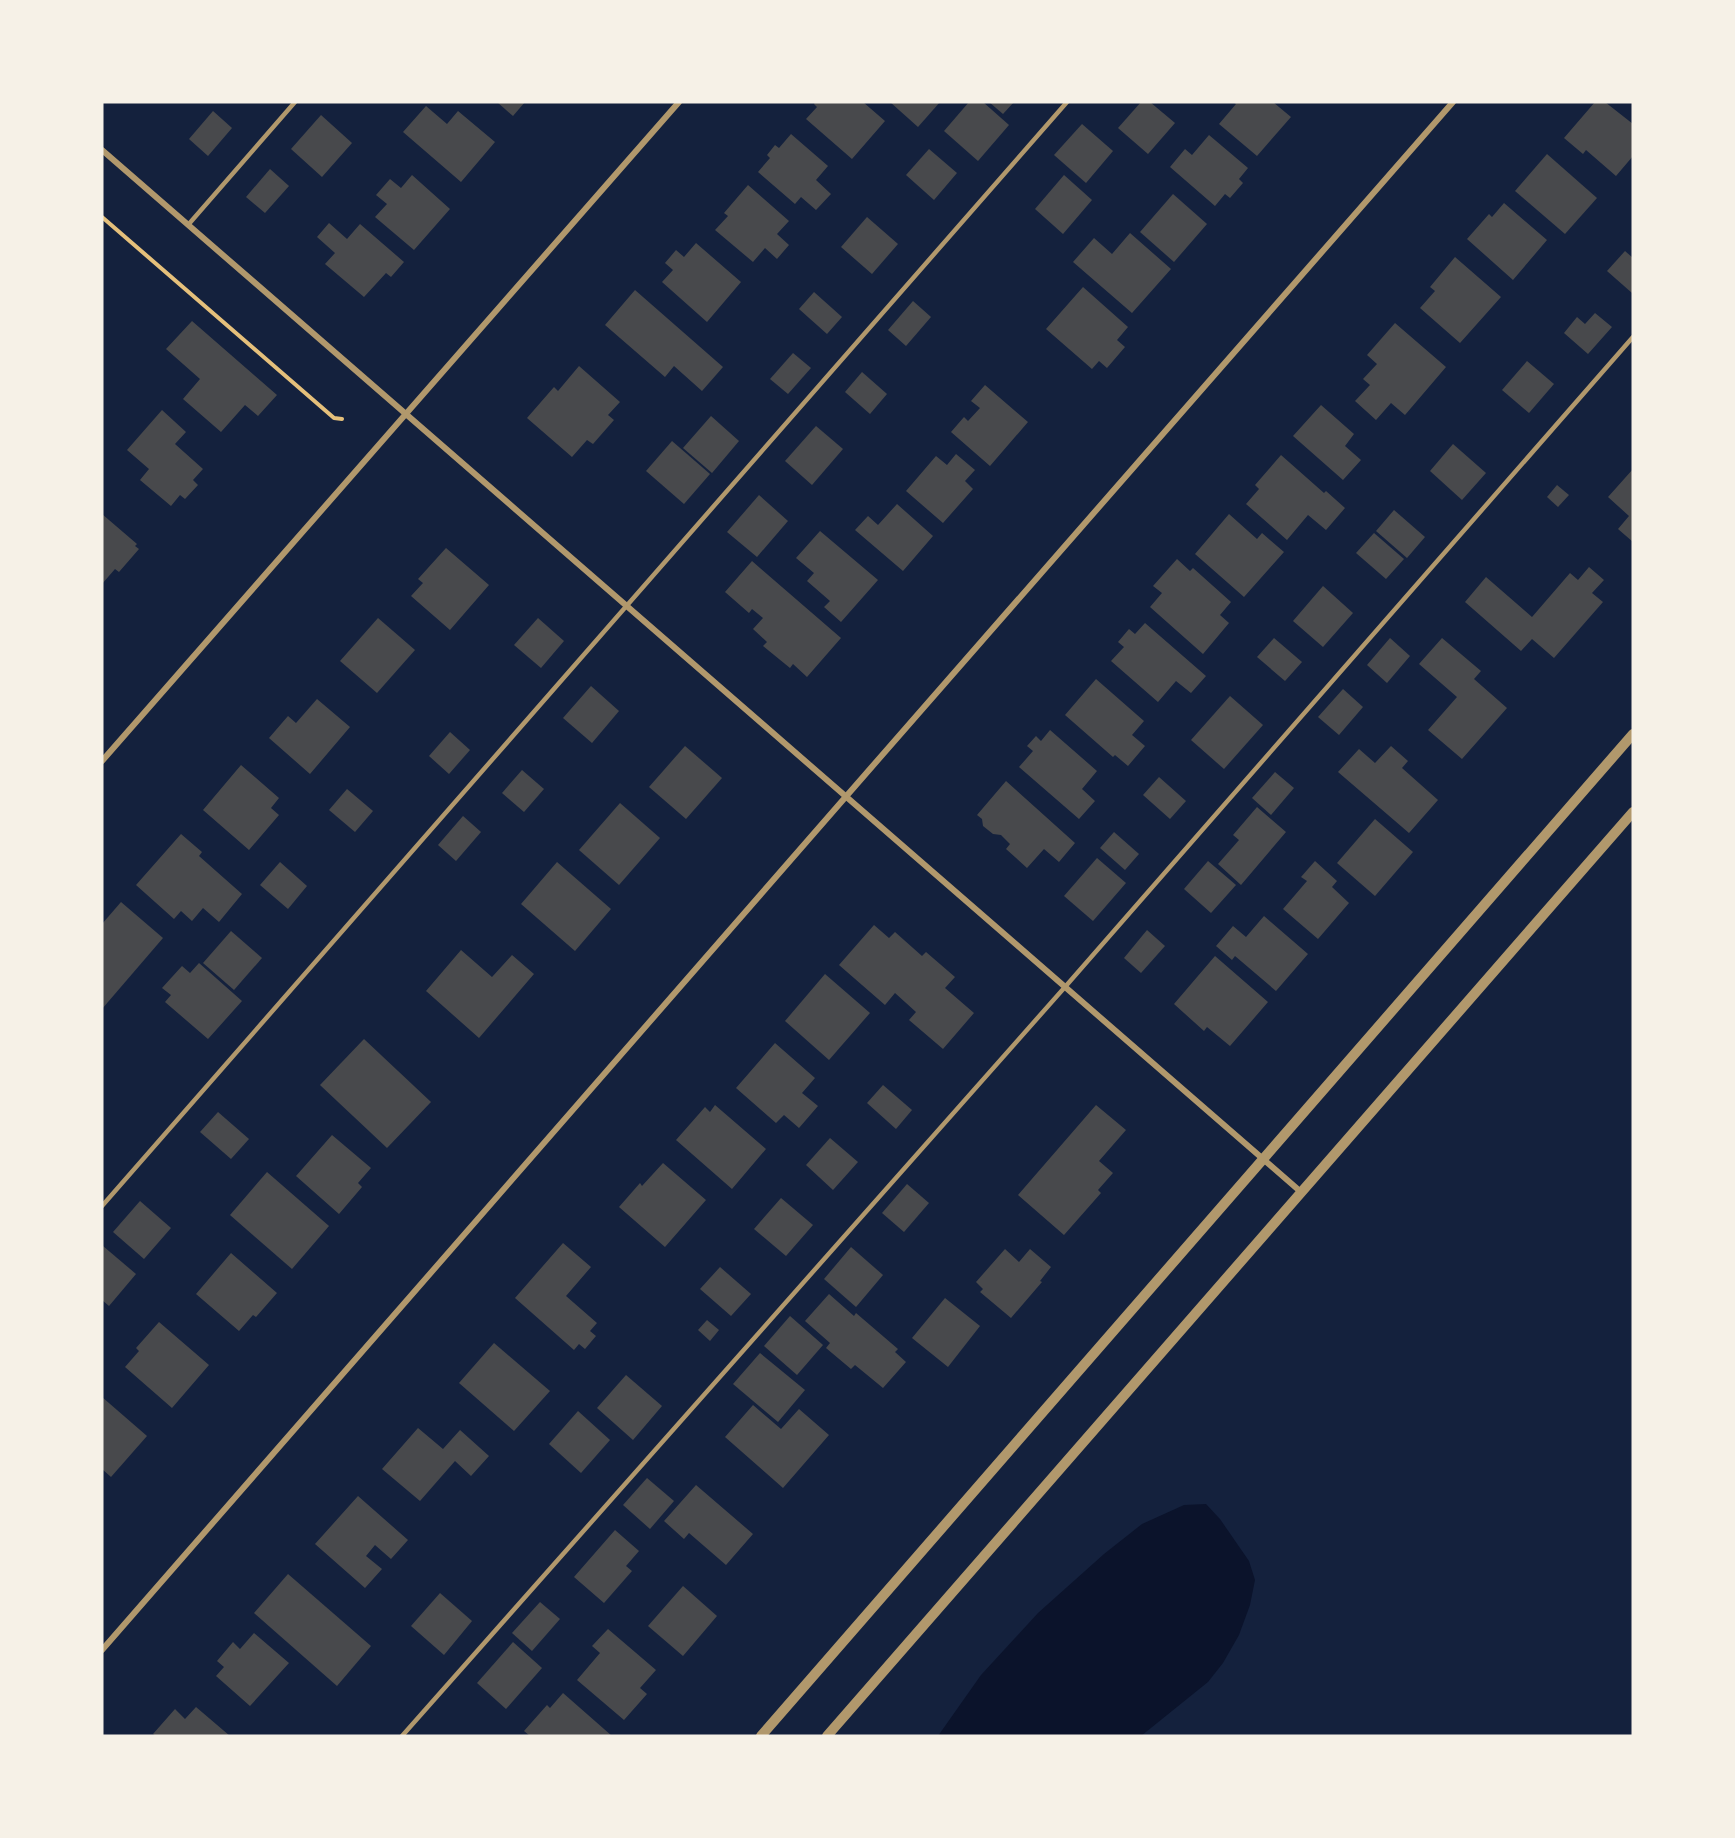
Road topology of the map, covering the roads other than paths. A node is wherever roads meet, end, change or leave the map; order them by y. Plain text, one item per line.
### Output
1 (295, 102) edge
2 (679, 102) edge
3 (1067, 102) edge
4 (1453, 102) edge
5 (102, 150) edge
6 (188, 225) junction
7 (1633, 337) edge
8 (406, 414) junction
9 (626, 605) junction
10 (1633, 734) edge
11 (102, 762) edge
12 (846, 796) junction
13 (1633, 812) edge
14 (1065, 987) junction
15 (1263, 1161) junction
16 (1301, 1192) junction
17 (102, 1206) edge
18 (102, 1650) edge
19 (402, 1736) edge
20 (761, 1736) edge
21 (827, 1736) edge

1 - 6 lane
2 - 8 street
3 - 9 lane
4 - 12 street
5 - 6 street
6 - 8 street
7 - 14 lane
8 - 9 street
8 - 11 street
9 - 12 street
9 - 17 lane
10 - 15 street
12 - 14 street
12 - 18 street
13 - 16 street
14 - 15 street
14 - 19 lane
15 - 16 street
15 - 20 street
16 - 21 street

